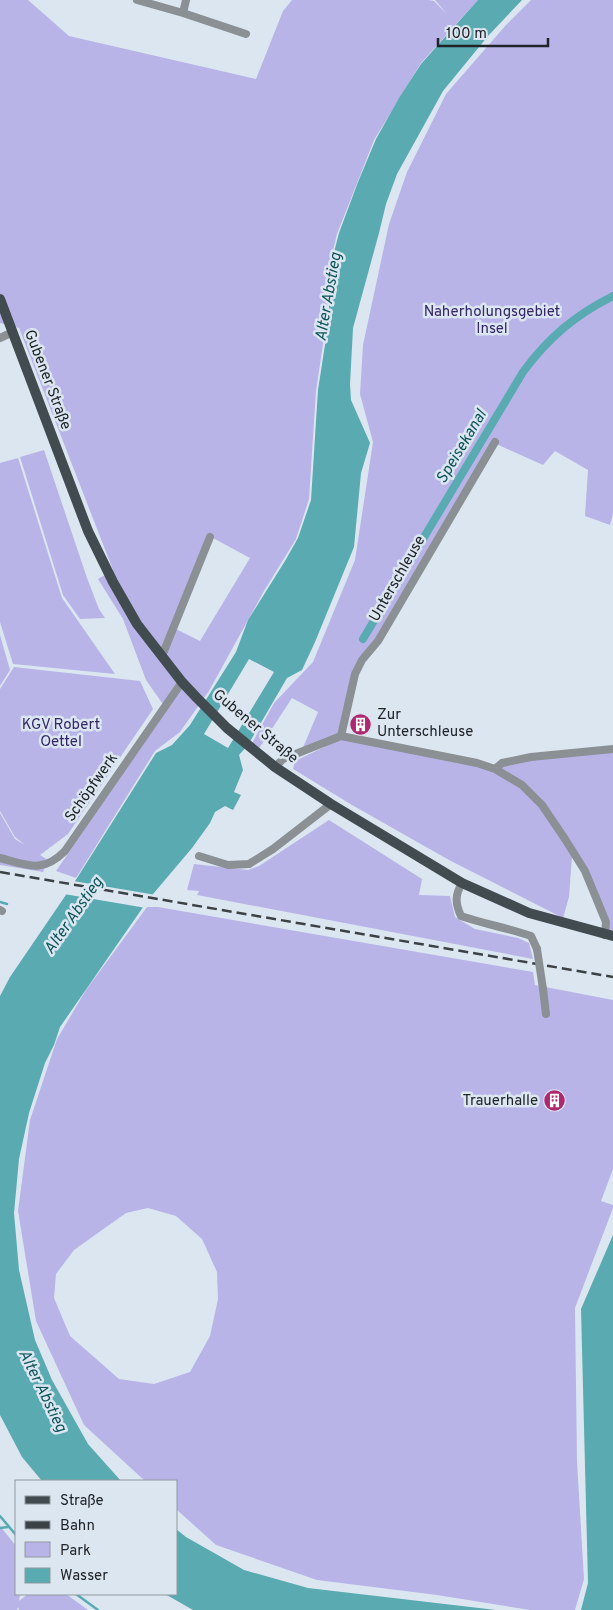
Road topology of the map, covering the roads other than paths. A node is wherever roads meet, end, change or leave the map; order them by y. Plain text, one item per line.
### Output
1 (137, 0) edge
2 (186, 0) edge
3 (183, 12) junction
4 (246, 34) dead end
5 (0, 299) edge
6 (13, 332) junction
7 (0, 338) edge
8 (495, 442) dead end
9 (210, 537) dead end
10 (162, 656) junction
11 (182, 682) junction
12 (342, 736) junction
13 (613, 749) edge
14 (275, 767) junction
15 (495, 770) junction
16 (331, 804) junction
17 (199, 856) dead end
18 (0, 858) edge
19 (462, 883) junction
20 (609, 936) edge
21 (546, 1014) dead end

1 - 3 street
2 - 3 street
3 - 4 street
5 - 6 main road, Gubener Straße
6 - 7 street
6 - 10 main road, Gubener Straße
8 - 12 street, Unterschleuse
9 - 10 street
10 - 11 main road, Gubener Straße
11 - 14 main road, Gubener Straße
11 - 18 street, Schöpfwerk
12 - 14 street
12 - 15 street
13 - 15 street
14 - 16 main road, Gubener Straße
15 - 20 street
16 - 17 street
16 - 19 main road, Gubener Straße
19 - 20 main road, Gubener Straße
19 - 21 street, bridge

